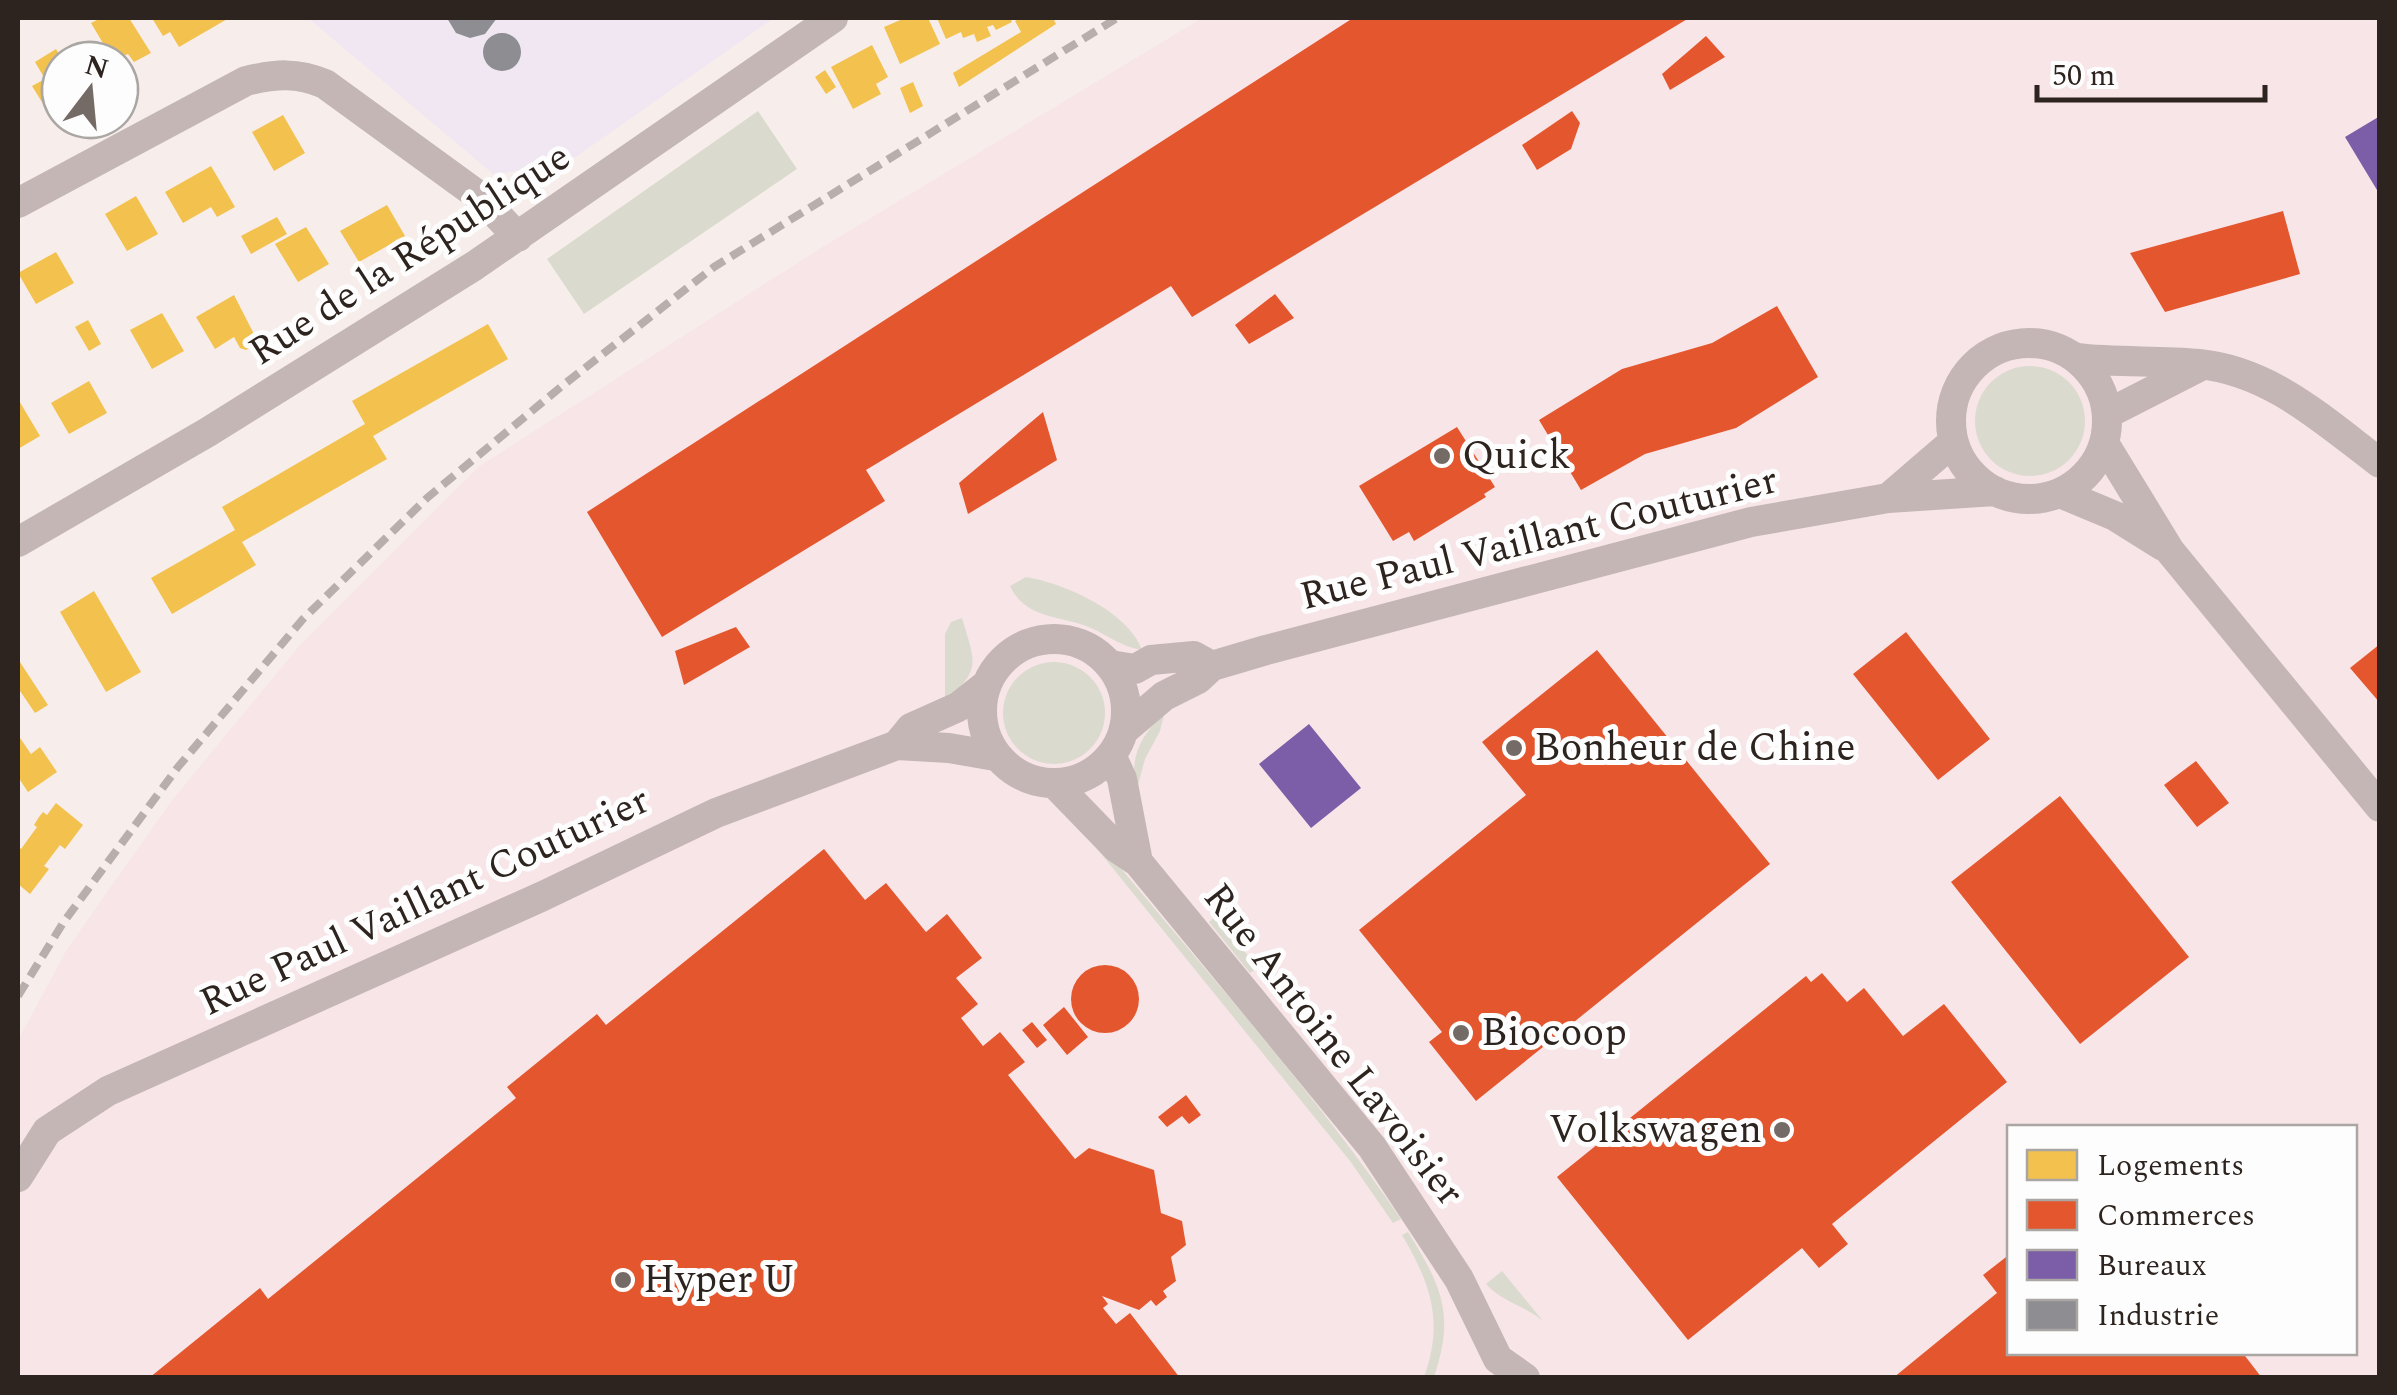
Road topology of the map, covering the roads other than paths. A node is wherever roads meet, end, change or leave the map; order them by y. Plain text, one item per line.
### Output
1 (834, 18) edge
2 (18, 203) edge
3 (518, 237) junction
4 (2076, 358) junction
5 (2203, 364) junction
6 (2106, 429) junction
7 (1953, 442) junction
8 (2380, 463) edge
9 (1995, 491) junction
10 (2060, 493) junction
11 (1888, 498) junction
12 (18, 542) edge
13 (2170, 550) junction
14 (1110, 664) junction
15 (1212, 666) junction
16 (986, 685) junction
17 (1118, 743) junction
18 (897, 745) junction
19 (995, 756) junction
20 (1054, 783) junction
21 (2380, 807) edge
22 (1138, 862) junction
23 (18, 1177) edge
24 (1526, 1378) edge

1 - 3 street, Rue de la République
2 - 3 street
3 - 12 street, Rue de la République
4 - 5 street
4 - 6 street
4 - 7 street
5 - 6 street
5 - 8 street
6 - 10 street
6 - 13 street
7 - 9 street
7 - 11 street
9 - 10 street
9 - 11 street, Rue Paul Vaillant Couturier
10 - 13 street
11 - 15 street, Rue Paul Vaillant Couturier
13 - 21 street
14 - 15 street, Rue Paul Vaillant Couturier
14 - 16 street
14 - 17 street
15 - 17 street, Rue Paul Vaillant Couturier
16 - 18 street, Rue Paul Vaillant Couturier
16 - 19 street
17 - 20 street
17 - 22 street, Rue Antoine Lavoisier
18 - 19 street, Rue Paul Vaillant Couturier
18 - 23 street, Rue Paul Vaillant Couturier
19 - 20 street
20 - 22 street, Rue Antoine Lavoisier
22 - 24 street, Rue Antoine Lavoisier

